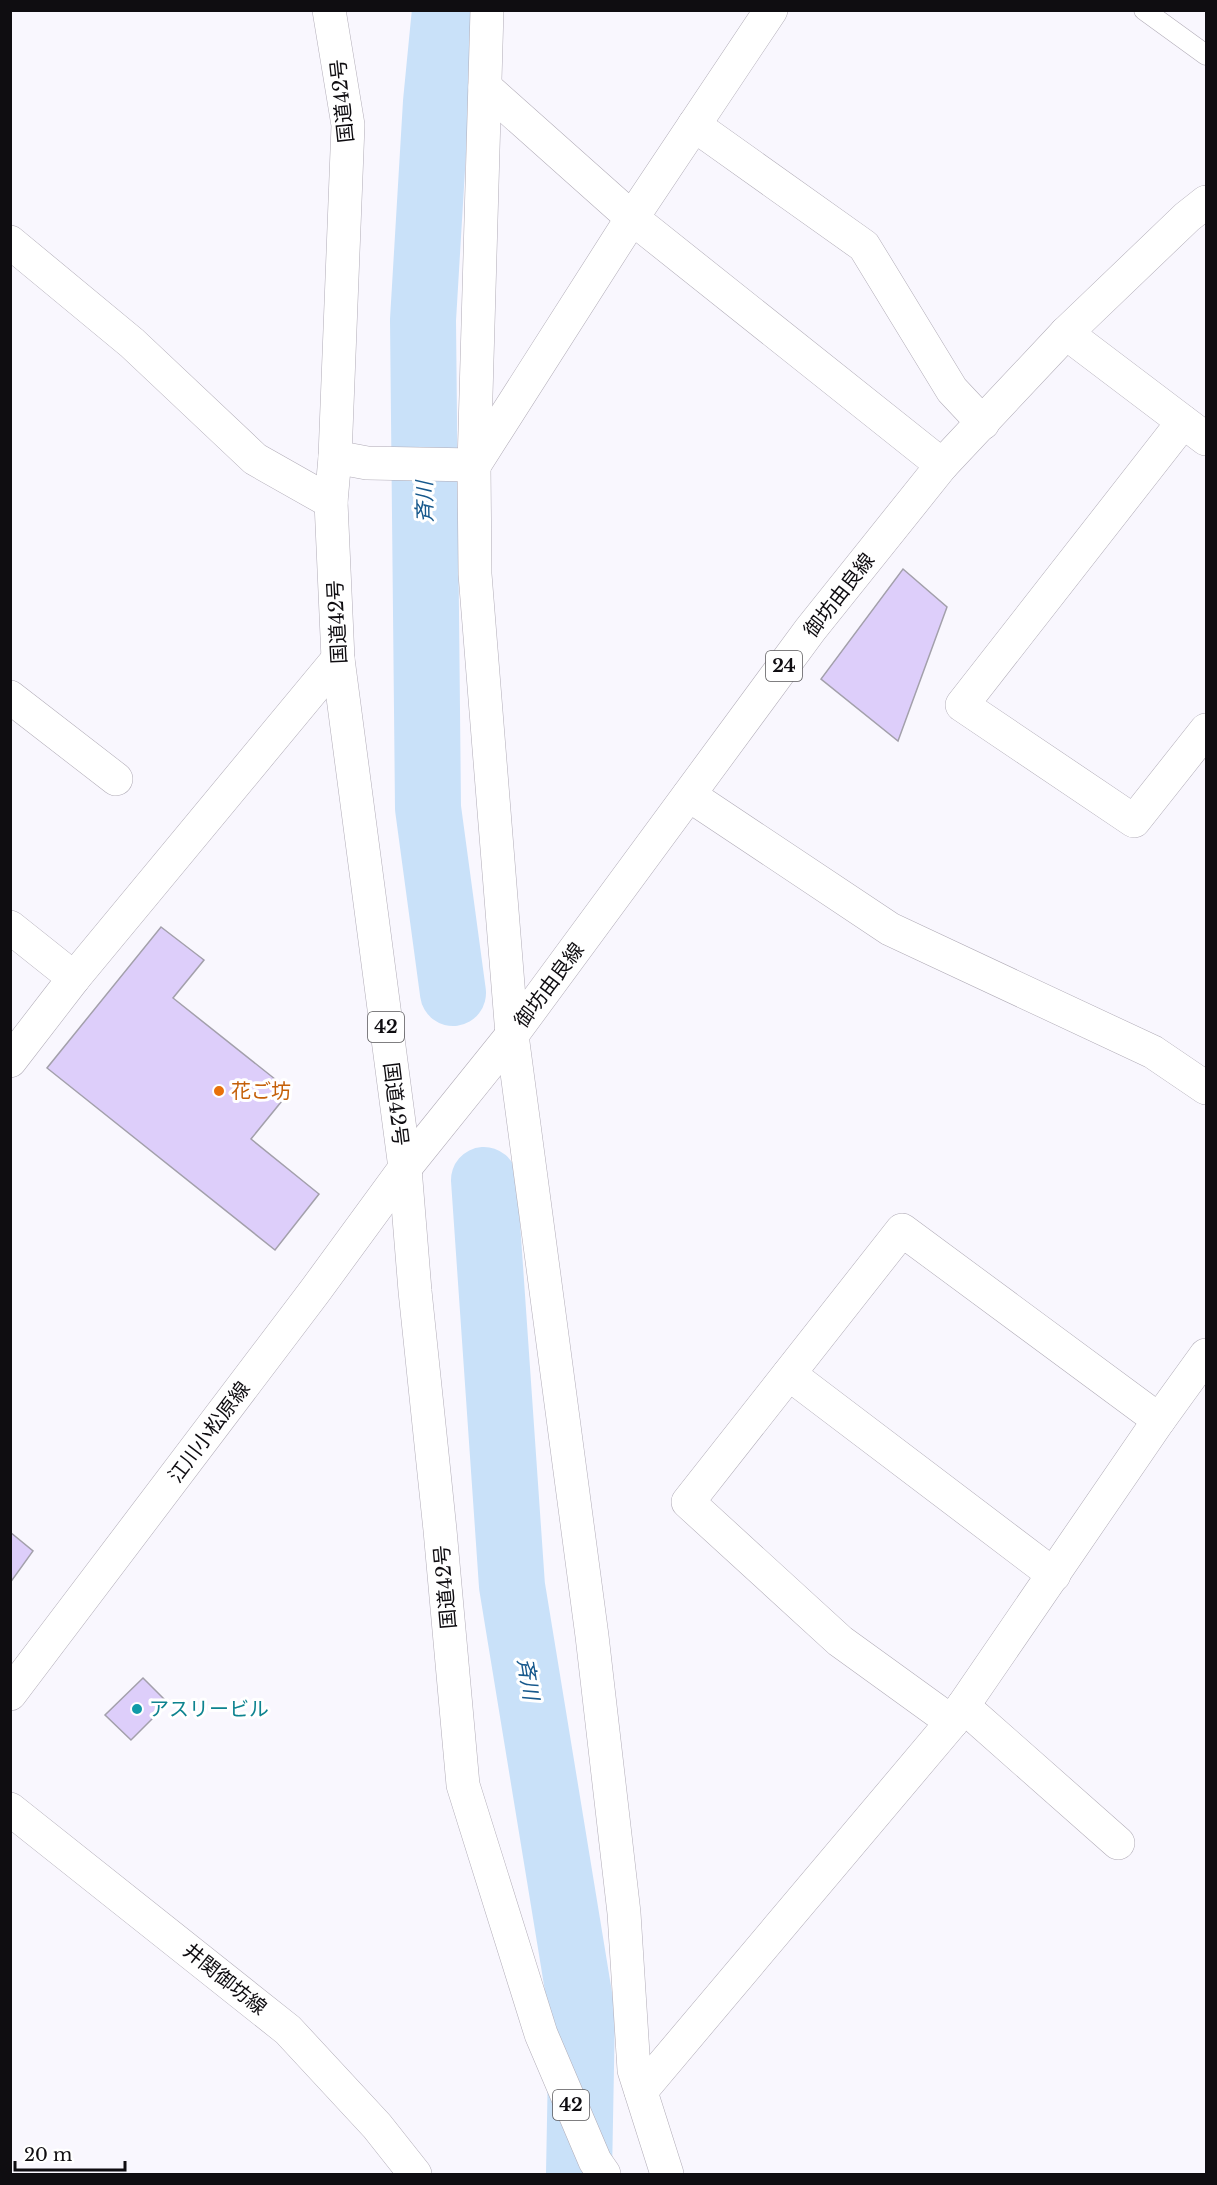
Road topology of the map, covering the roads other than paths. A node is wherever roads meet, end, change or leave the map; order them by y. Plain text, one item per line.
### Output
1 (329, 10) edge
2 (487, 10) edge
3 (771, 10) edge
4 (1144, 10) edge
5 (1206, 55) edge
6 (485, 87) junction
7 (694, 125) junction
8 (1206, 202) edge
9 (632, 218) junction
10 (10, 242) edge
11 (1066, 333) junction
12 (983, 423) junction
13 (1195, 430) edge
14 (335, 457) junction
15 (474, 465) junction
16 (942, 465) junction
17 (330, 502) junction
18 (338, 659) junction
19 (10, 697) edge
20 (1206, 730) edge
21 (116, 779) dead end
22 (689, 795) junction
23 (10, 927) edge
24 (74, 978) junction
25 (512, 1035) junction
26 (10, 1061) edge
27 (1206, 1088) edge
28 (405, 1168) junction
29 (1206, 1355) edge
30 (789, 1374) junction
31 (1159, 1420) junction
32 (1054, 1575) junction
33 (10, 1694) edge
34 (958, 1714) junction
35 (10, 1809) edge
36 (1118, 1843) dead end
37 (641, 2091) junction
38 (415, 2175) edge
39 (604, 2175) edge
40 (667, 2175) edge

1 - 14 main road, 国道42号 / 42
2 - 6 main road
3 - 7 main road
4 - 5 lane
6 - 9 main road
6 - 15 main road
7 - 9 main road
7 - 12 main road
8 - 11 main road, 御坊由良線 / 24
9 - 15 main road
9 - 16 main road
10 - 17 main road
11 - 12 main road, 御坊由良線 / 24
11 - 13 main road
12 - 16 main road, 御坊由良線 / 24
13 - 20 main road
14 - 15 main road
14 - 17 main road, 国道42号 / 42
15 - 25 main road
16 - 22 main road, 御坊由良線 / 24
17 - 18 main road, 国道42号 / 42
18 - 24 main road
18 - 28 main road, 国道42号 / 42
19 - 21 main road
22 - 25 main road, 御坊由良線 / 24
22 - 27 main road
23 - 24 main road
24 - 26 main road
25 - 28 main road, 御坊由良線 / 24
25 - 37 main road
28 - 33 main road, 江川小松原線
28 - 39 main road, 国道42号 / 42
29 - 31 main road
30 - 31 main road
30 - 32 main road
30 - 34 main road
31 - 32 main road
32 - 34 main road
34 - 36 main road
34 - 37 main road
35 - 38 main road, 井関御坊線
37 - 40 main road

